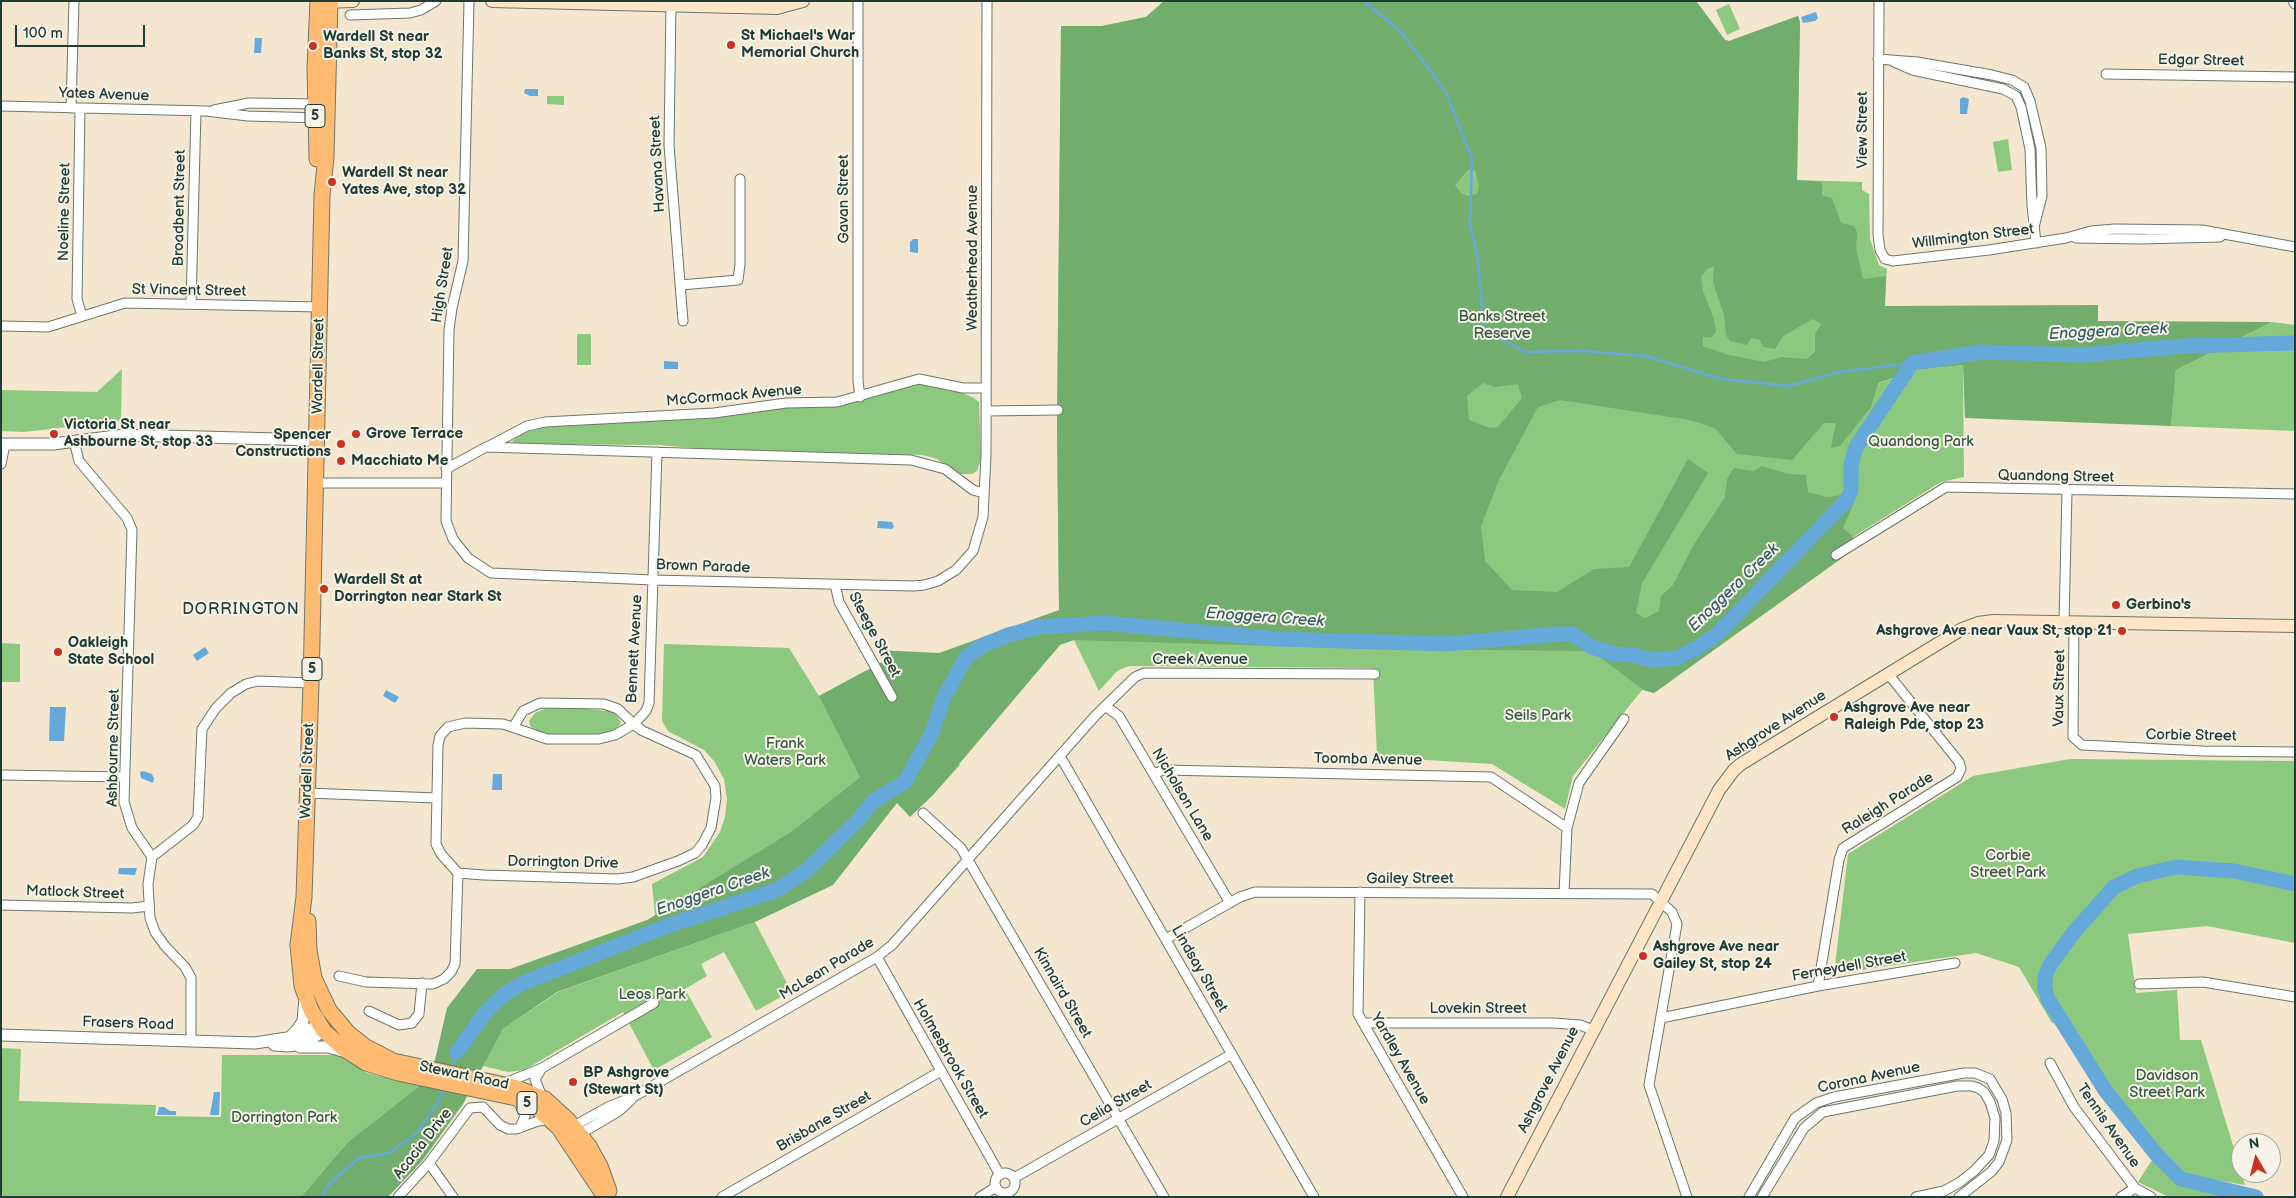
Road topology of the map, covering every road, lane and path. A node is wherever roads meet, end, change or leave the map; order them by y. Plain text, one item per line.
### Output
1 (74, 1) edge
2 (353, 1) edge
3 (436, 1) edge
4 (469, 1) edge
5 (492, 1) edge
6 (803, 1) edge
7 (858, 1) edge
8 (987, 1) edge
9 (1879, 1) edge
10 (324, 2) edge
11 (532, 2) edge
12 (678, 4) edge
13 (350, 15) dead end
14 (1878, 59) junction
15 (2106, 74) dead end
16 (2295, 77) edge
17 (1, 106) edge
18 (76, 108) junction
19 (206, 111) junction
20 (321, 111) junction
21 (196, 112) junction
22 (740, 179) dead end
23 (2036, 243) junction
24 (2295, 246) edge
25 (1884, 258) joint
26 (681, 285) junction
27 (191, 304) junction
28 (320, 307) junction
29 (82, 316) junction
30 (683, 321) dead end
31 (1, 326) edge
32 (986, 388) junction
33 (860, 397) junction
34 (1058, 410) dead end
35 (986, 411) junction
36 (317, 440) junction
37 (74, 442) junction
38 (3, 444) edge
39 (486, 447) junction
40 (657, 452) junction
41 (1, 464) edge
42 (446, 469) junction
43 (316, 483) junction
44 (446, 483) junction
45 (2067, 491) junction
46 (984, 493) junction
47 (2295, 494) edge
48 (983, 515) joint
49 (1836, 556) dead end
50 (653, 580) junction
51 (836, 584) junction
52 (2069, 622) junction
53 (2295, 626) edge
54 (1375, 674) dead end
55 (1889, 674) junction
56 (312, 683) junction
57 (892, 697) dead end
58 (1105, 706) junction
59 (1624, 719) dead end
60 (634, 724) junction
61 (514, 726) junction
62 (2086, 747) joint
63 (2295, 752) edge
64 (1060, 756) junction
65 (1154, 774) junction
66 (1, 775) edge
67 (124, 777) junction
68 (307, 792) junction
69 (436, 798) junction
70 (923, 812) dead end
71 (1567, 828) junction
72 (152, 858) junction
73 (967, 858) junction
74 (458, 873) junction
75 (1360, 892) junction
76 (1564, 894) junction
77 (304, 897) junction
78 (1230, 903) junction
79 (1662, 903) junction
80 (1, 904) edge
81 (149, 906) junction
82 (1166, 939) junction
83 (877, 957) junction
84 (1955, 962) dead end
85 (339, 976) dead end
86 (422, 983) junction
87 (2139, 984) dead end
88 (1818, 986) junction
89 (305, 996) junction
90 (2295, 997) edge
91 (654, 1003) dead end
92 (369, 1011) dead end
93 (335, 1018) junction
94 (1661, 1018) junction
95 (1363, 1023) junction
96 (322, 1028) junction
97 (1593, 1030) junction
98 (1, 1035) edge
99 (191, 1041) junction
100 (276, 1041) junction
101 (255, 1043) junction
102 (288, 1046) junction
103 (1232, 1054) junction
104 (352, 1055) junction
105 (2050, 1063) dead end
106 (542, 1068) junction
107 (414, 1071) junction
108 (941, 1071) junction
109 (1954, 1075) junction
110 (501, 1084) junction
111 (479, 1085) junction
112 (1957, 1086) junction
113 (516, 1098) junction
114 (545, 1099) junction
115 (1118, 1118) junction
116 (552, 1120) junction
117 (520, 1128) junction
118 (574, 1132) junction
119 (429, 1163) junction
120 (1000, 1174) junction
121 (1014, 1178) junction
122 (1685, 1186) junction
123 (996, 1187) junction
124 (2135, 1188) junction
125 (1012, 1194) edge
126 (398, 1197) edge
127 (454, 1197) edge
128 (605, 1197) edge
129 (610, 1197) edge
130 (722, 1197) edge
131 (980, 1197) edge
132 (1164, 1197) edge
133 (1314, 1197) edge
134 (1463, 1197) edge
135 (1507, 1197) edge
136 (1687, 1197) edge
137 (1692, 1197) edge
138 (1749, 1197) edge
139 (1762, 1197) edge
140 (1916, 1197) edge
141 (1959, 1197) edge
142 (2121, 1197) edge
143 (2151, 1197) edge

1 - 18 street, Noeline Street
2 - 10 main road
3 - 13 street
4 - 42 street, High Street
5 - 11 main road
6 - 12 main road
7 - 33 street, Gavan Street
8 - 32 street, Weatherhead Avenue
9 - 14 street, View Street
10 - 20 highway, Wardell Street / 5
11 - 12 main road
12 - 26 street, Havana Street
14 - 23 street
14 - 25 street, View Street
15 - 16 street, Edgar Street
17 - 18 street, Yates Avenue
18 - 21 street, Yates Avenue
18 - 29 street, Noeline Street
19 - 20 street, Yates Avenue
19 - 20 street, Yates Avenue
19 - 21 street, Yates Avenue
20 - 28 highway, Wardell Street / 5
21 - 27 street, Broadbent Street
22 - 26 street
23 - 24 street, Willmington Street
23 - 25 street, Willmington Street
26 - 30 street, Havana Street
27 - 28 street, St Vincent Street
27 - 29 street, St Vincent Street
28 - 36 highway, Wardell Street / 5
29 - 31 street, St Vincent Street
32 - 33 street, McCormack Avenue
32 - 35 street, Weatherhead Avenue
33 - 39 street, McCormack Avenue
34 - 35 street
35 - 46 street, Weatherhead Avenue
36 - 37 street
36 - 43 highway, Wardell Street / 5
37 - 38 street
37 - 67 street, Ashbourne Street
38 - 41 street
39 - 40 street
39 - 42 street, McCormack Avenue
40 - 46 street
40 - 50 street, Bennett Avenue
42 - 44 street, High Street
43 - 44 street
43 - 56 highway, Wardell Street / 5
44 - 50 street, Brown Parade
45 - 47 street, Quandong Street
45 - 49 street, Quandong Street
45 - 52 street
46 - 48 street, Weatherhead Avenue
48 - 51 street, Brown Parade
50 - 51 street, Brown Parade
50 - 60 street, Bennett Avenue
51 - 57 street, Steege Street
52 - 53 main road, Ashgrove Avenue
52 - 55 main road, Ashgrove Avenue
52 - 62 street, Vaux Street
54 - 58 street, Creek Avenue
55 - 79 main road, Ashgrove Avenue
55 - 88 street, Raleigh Parade
56 - 68 highway, Wardell Street / 5
56 - 72 street
58 - 64 street, Creek Avenue
58 - 65 street, Nicholson Lane
59 - 71 street
60 - 61 street
60 - 61 street, Dorrington Drive
60 - 74 street, Dorrington Drive
61 - 69 street
62 - 63 street, Corbie Street
64 - 73 street, McLean Parade
64 - 82 street, Lindsay Street
65 - 71 street, Toomba Avenue
65 - 78 street, Nicholson Lane
66 - 67 street
67 - 72 street, Ashbourne Street
68 - 69 street
68 - 77 highway, Wardell Street / 5
69 - 74 street
70 - 73 street, Kinnaird Street
71 - 76 street
72 - 81 street
73 - 83 street, McLean Parade
73 - 115 street, Kinnaird Street
74 - 86 street
75 - 76 street, Gailey Street
75 - 78 street, Gailey Street
75 - 95 street, Yardley Avenue
76 - 79 street, Gailey Street
77 - 89 highway, Wardell Street / 5
77 - 93 highway, Wardell Street / 5
78 - 82 street, Gailey Street
79 - 94 street
79 - 97 main road, Ashgrove Avenue
80 - 81 street, Matlock Street
81 - 99 street
82 - 103 street, Lindsay Street
83 - 108 street, Holmesbrook Street
83 - 118 street, McLean Parade
84 - 88 street, Ferneydell Street
85 - 86 street
86 - 92 street
87 - 90 street
88 - 94 street, Ferneydell Street
89 - 96 highway, Wardell Street / 5
89 - 100 street, Frasers Road
91 - 106 street
93 - 96 highway
93 - 107 highway, Stewart Road / 5
94 - 122 street
95 - 97 street, Lovekin Street
95 - 134 street, Yardley Avenue
96 - 100 street, Frasers Road
96 - 102 street, Frasers Road
96 - 104 highway, Stewart Road / 5
97 - 135 main road, Ashgrove Avenue
98 - 99 street, Frasers Road
99 - 101 street, Frasers Road
100 - 101 street, Frasers Road
101 - 102 street, Frasers Road
102 - 104 street
103 - 115 street, Celia Street
103 - 133 street, Lindsay Street
104 - 107 highway, Stewart Road / 5
105 - 124 street, Tennis Avenue
106 - 110 street
106 - 114 street
107 - 111 highway, Stewart Road / 5
108 - 120 street, Holmesbrook Street
108 - 130 street, Brisbane Street
109 - 112 street
109 - 138 street, Corona Avenue
109 - 141 street, Corona Avenue
110 - 111 highway, Stewart Road / 5
110 - 114 highway, Stewart Road / 5
111 - 113 highway, Stewart Road / 5
112 - 139 street, Corona Avenue
112 - 140 street, Corona Avenue
113 - 116 highway, Stewart Road / 5
113 - 117 street
114 - 118 highway, Stewart Road / 5
115 - 121 street, Celia Street
115 - 132 street, Kinnaird Street
116 - 117 street
116 - 118 highway, Stewart Road / 5
117 - 119 street, Acacia Drive
118 - 128 highway, Stewart Road / 5
118 - 129 highway, Stewart Road / 5
119 - 126 street, Acacia Drive
119 - 127 street
120 - 121 street
120 - 123 street
121 - 125 street
122 - 136 street
122 - 137 street
123 - 125 street
123 - 131 street
124 - 142 street
124 - 143 street, Tennis Avenue

